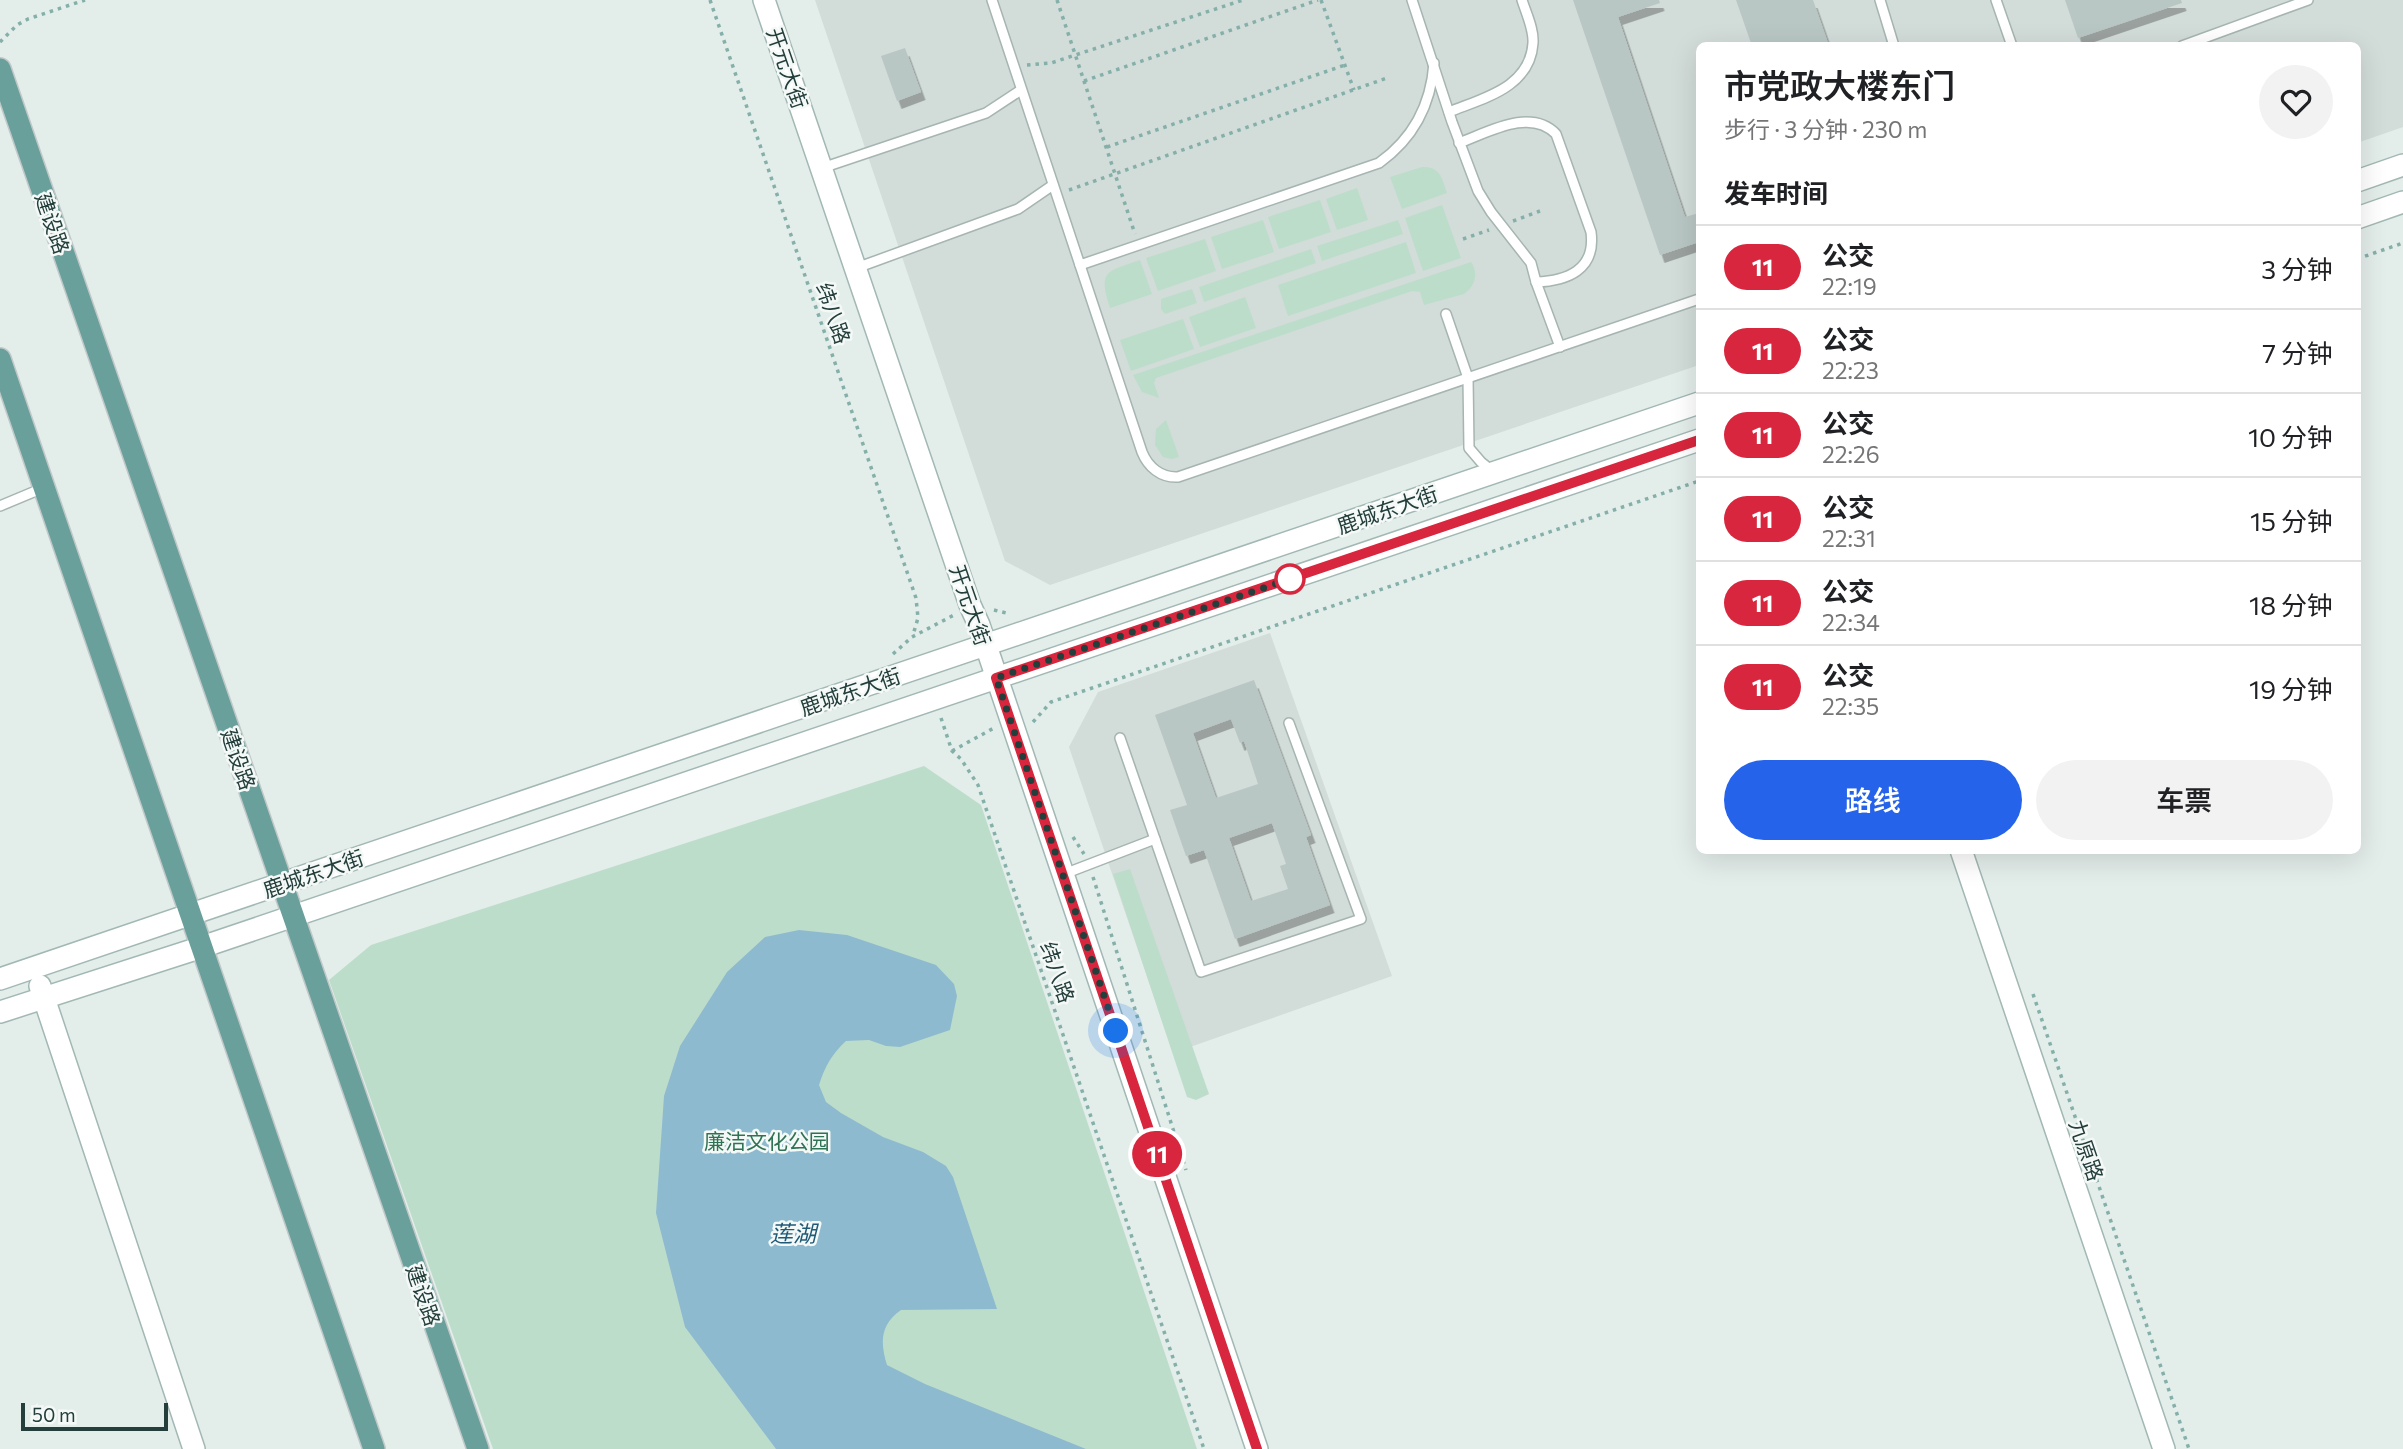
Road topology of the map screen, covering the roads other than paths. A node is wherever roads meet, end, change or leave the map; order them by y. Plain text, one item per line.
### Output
1 (764, 0) edge
2 (1412, 0) edge
3 (1522, 0) edge
4 (1880, 0) edge
5 (1996, 0) edge
6 (2308, 0) edge
7 (995, 1) edge
8 (1893, 42) edge
9 (2011, 42) edge
10 (2194, 42) edge
11 (1434, 63) junction
12 (0, 69) edge
13 (1021, 90) junction
14 (1449, 112) junction
15 (1459, 143) junction
16 (818, 158) junction
17 (2403, 165) edge
18 (2361, 180) edge
19 (1053, 185) junction
20 (2403, 202) edge
21 (2361, 217) edge
22 (853, 258) junction
23 (1080, 265) junction
24 (1536, 282) junction
25 (1696, 300) edge
26 (1446, 314) dead end
27 (1560, 347) junction
28 (0, 359) edge
29 (1468, 378) junction
30 (1696, 404) edge
31 (1696, 441) edge
32 (1495, 472) junction
33 (44, 488) junction
34 (0, 506) edge
35 (985, 645) junction
36 (996, 678) junction
37 (1290, 723) dead end
38 (1120, 738) dead end
39 (1155, 839) junction
40 (1962, 854) edge
41 (1063, 874) junction
42 (283, 883) junction
43 (191, 914) junction
44 (293, 916) junction
45 (202, 947) junction
46 (33, 968) junction
47 (0, 979) edge
48 (43, 997) junction
49 (0, 1012) edge
50 (194, 1449) edge
51 (374, 1449) edge
52 (478, 1449) edge
53 (1257, 1449) edge
54 (2164, 1449) edge

1 - 16 main road, 开元大街
2 - 11 lane
3 - 14 lane
4 - 8 lane
5 - 9 lane
6 - 10 lane
7 - 13 lane
11 - 14 lane
11 - 23 lane
12 - 42 main road, 建设路
13 - 16 lane
13 - 19 lane
14 - 15 lane
15 - 24 lane
15 - 24 lane
16 - 22 main road, 开元大街
17 - 18 main road
19 - 22 lane
19 - 23 lane
20 - 21 main road
22 - 35 main road, 开元大街
23 - 29 lane
24 - 27 lane
25 - 27 lane
26 - 29 lane
27 - 29 lane
28 - 33 main road
29 - 32 lane
30 - 32 main road, 鹿城东大街
31 - 36 main road, 鹿城东大街
32 - 35 main road, 鹿城东大街
33 - 34 lane
33 - 43 main road
35 - 36 main road, 开元大街
35 - 42 main road, 鹿城东大街
36 - 41 main road, 开元大街
36 - 44 main road, 鹿城东大街
37 - 39 lane
38 - 39 lane
39 - 41 lane
40 - 54 main road, 九原路
41 - 53 main road, 开元大街
42 - 43 main road, 鹿城东大街
42 - 44 main road, 建设路
43 - 45 main road
43 - 46 main road, 鹿城东大街
44 - 45 main road, 鹿城东大街
44 - 52 main road, 建设路
45 - 48 main road, 鹿城东大街
45 - 51 main road
46 - 47 main road, 鹿城东大街
46 - 48 main road
48 - 49 main road, 鹿城东大街
48 - 50 main road

